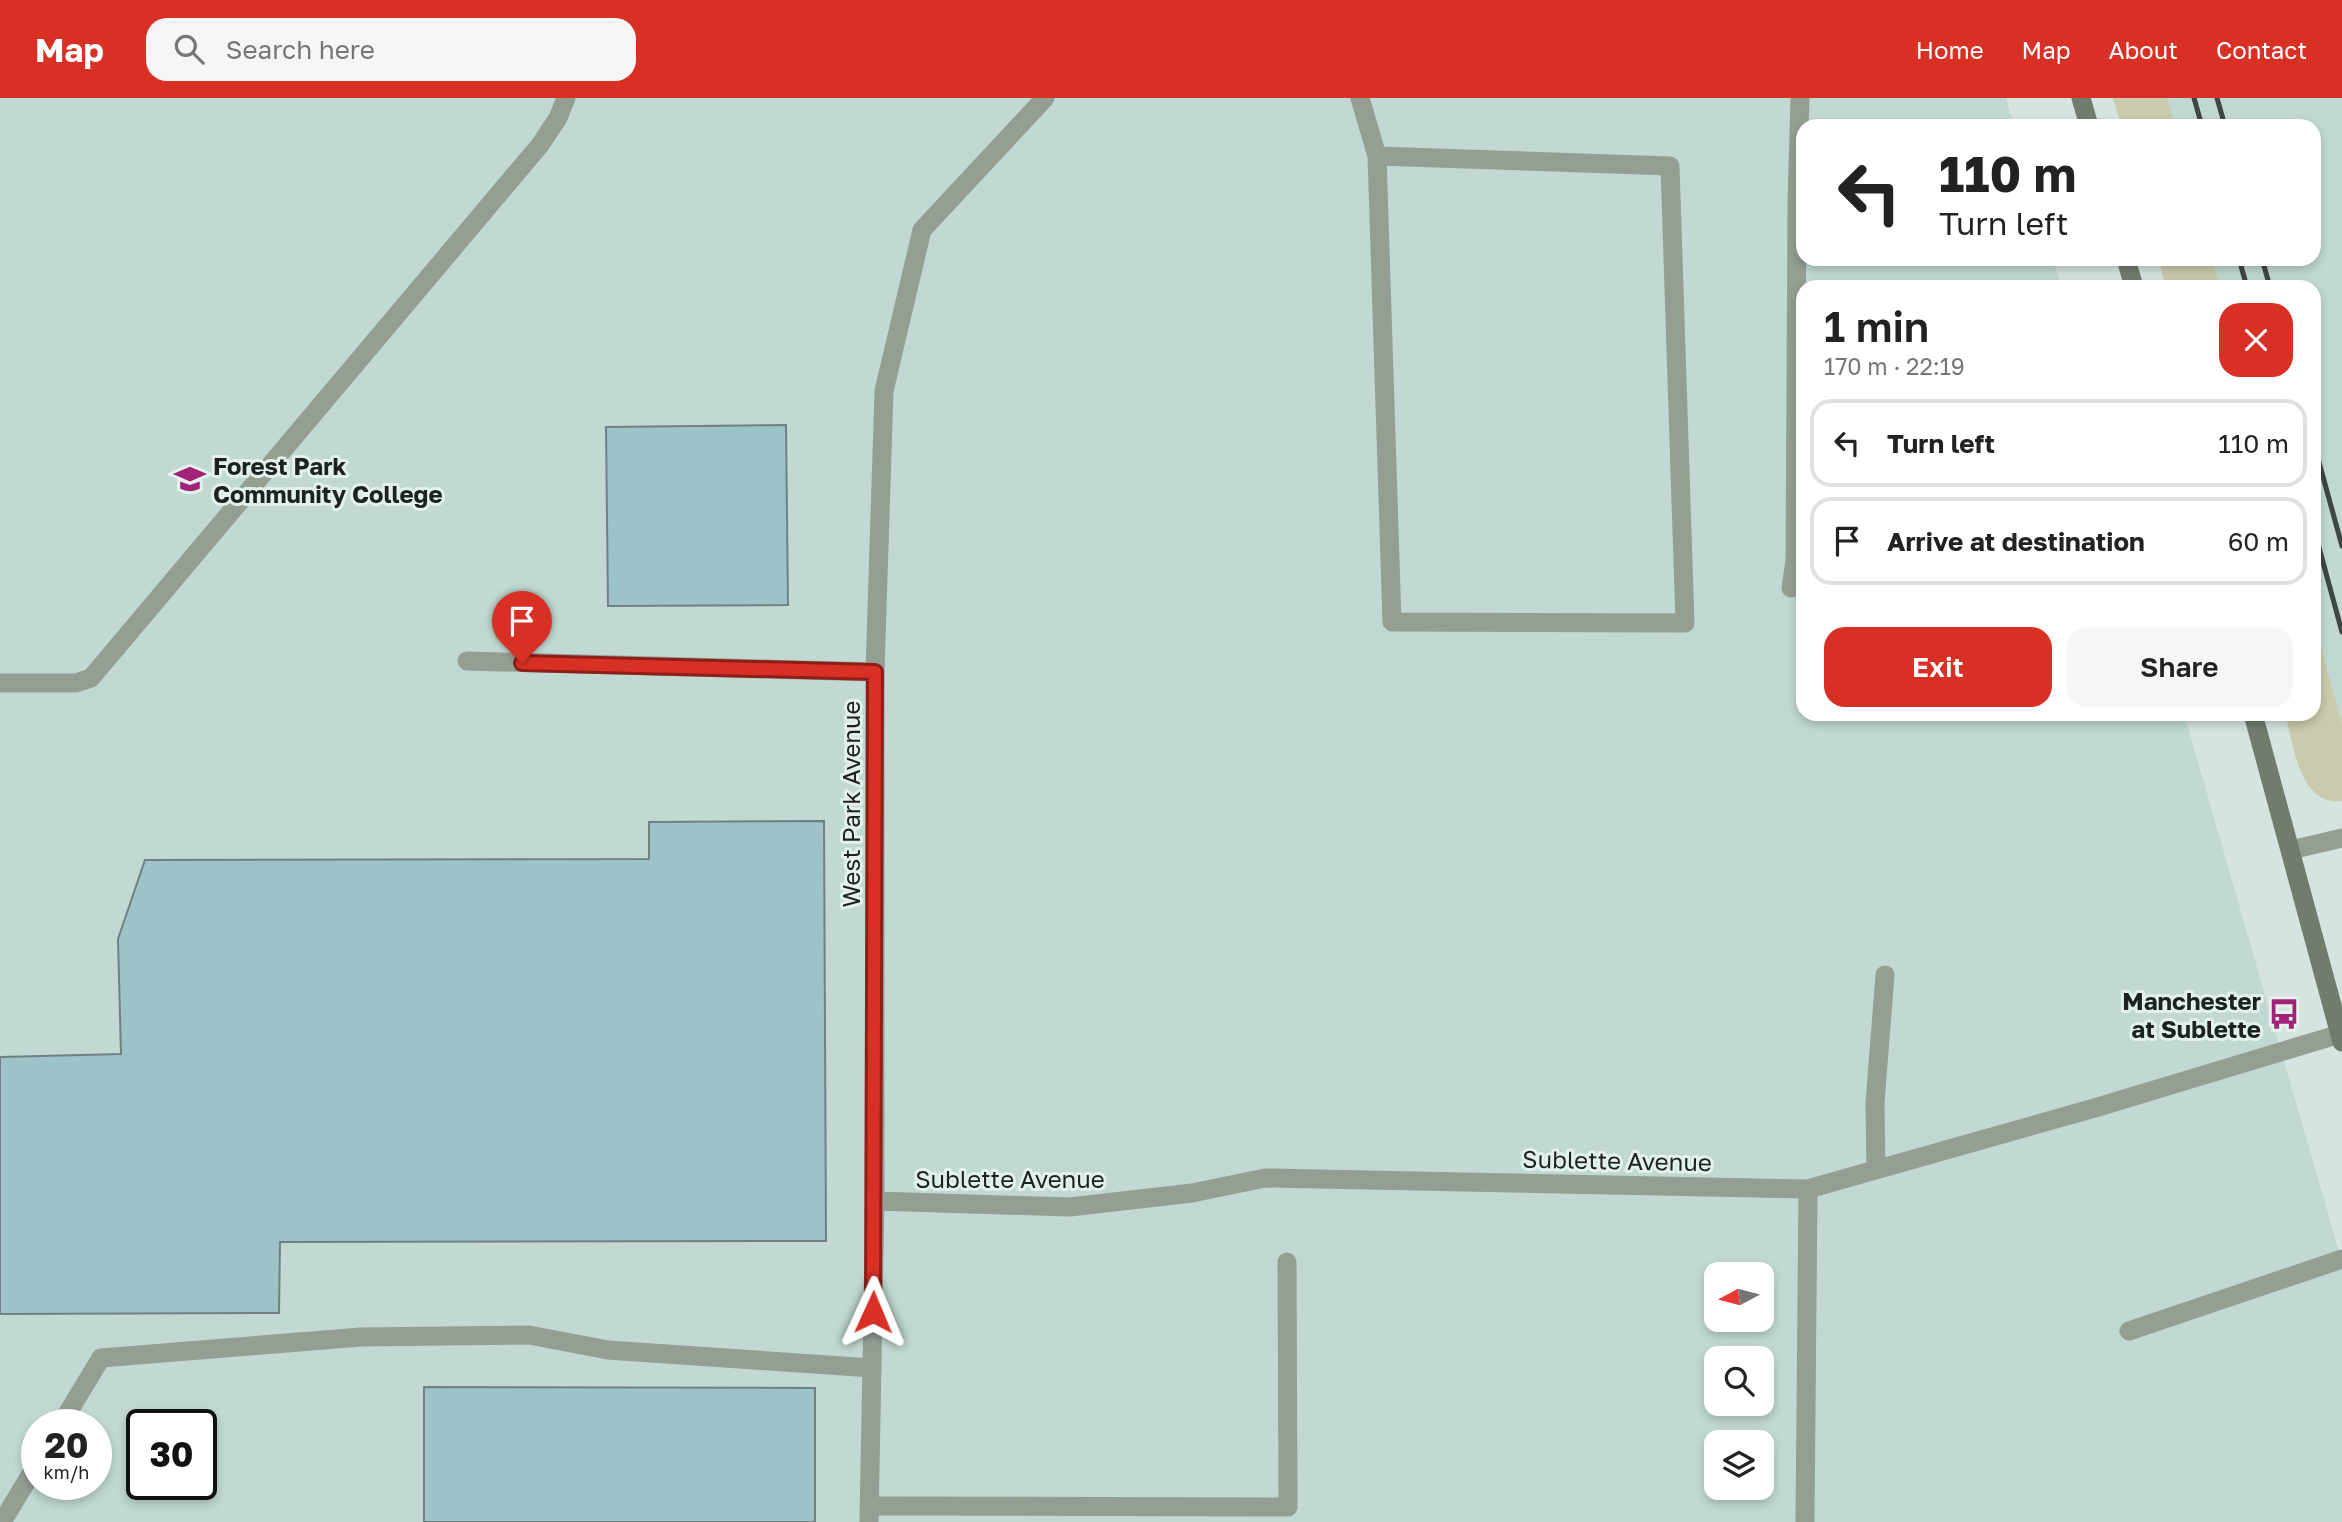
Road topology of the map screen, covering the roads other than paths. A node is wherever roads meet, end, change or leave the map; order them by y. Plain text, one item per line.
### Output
1 (566, 98) edge
2 (1045, 98) edge
3 (1360, 98) edge
4 (1800, 98) edge
5 (2081, 98) edge
6 (1799, 119) edge
7 (2087, 119) edge
8 (1377, 156) junction
9 (1796, 561) edge
10 (1791, 588) dead end
11 (467, 661) dead end
12 (875, 672) junction
13 (0, 683) edge
14 (2255, 721) edge
15 (2342, 838) edge
16 (2291, 850) junction
17 (1885, 975) dead end
18 (2341, 1038) edge
19 (1876, 1169) junction
20 (1808, 1189) junction
21 (874, 1202) junction
22 (2342, 1259) edge
23 (1287, 1262) dead end
24 (2129, 1331) dead end
25 (872, 1368) junction
26 (70, 1409) edge
27 (21, 1491) edge
28 (869, 1514) edge
29 (2, 1522) edge
30 (1805, 1522) edge

1 - 13 street
2 - 12 street, West Park Avenue
3 - 8 street
4 - 6 street
5 - 7 main road
8 - 8 street
9 - 10 street
11 - 12 street
12 - 21 street, West Park Avenue
14 - 16 main road
15 - 16 street
16 - 18 main road
17 - 19 street
18 - 19 street, Sublette Avenue
19 - 20 street, Sublette Avenue
20 - 21 street, Sublette Avenue
20 - 30 street
21 - 25 street, West Park Avenue
22 - 24 street
23 - 28 street
25 - 26 street
25 - 28 street, West Park Avenue
27 - 29 street

